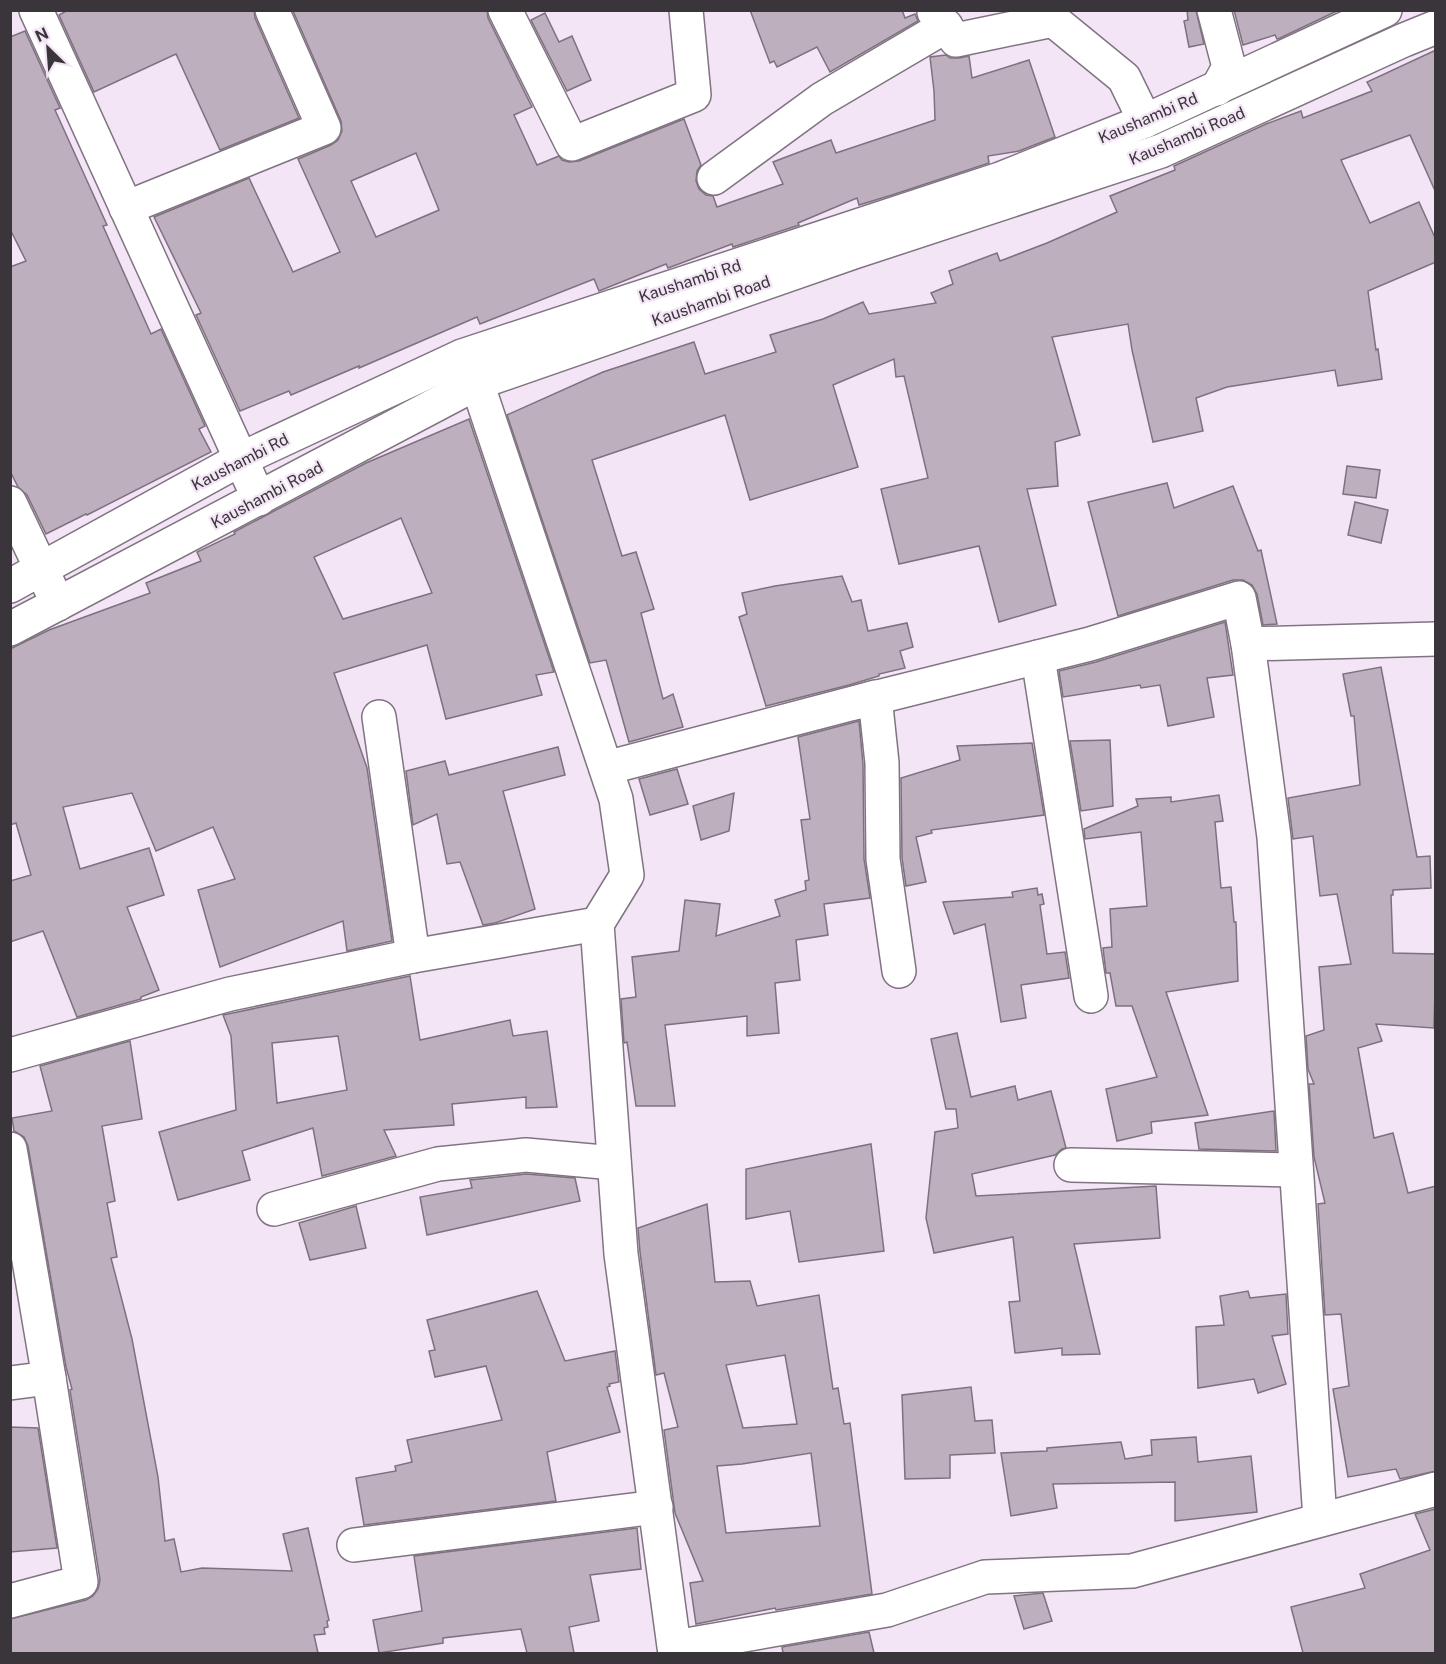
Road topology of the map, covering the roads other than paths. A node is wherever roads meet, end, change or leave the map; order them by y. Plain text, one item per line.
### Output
1 (36, 10) edge
2 (272, 10) edge
3 (505, 10) edge
4 (686, 10) edge
5 (1214, 10) edge
6 (1385, 10) edge
7 (939, 18) edge
8 (1436, 27) edge
9 (1217, 89) junction
10 (1146, 121) junction
11 (714, 178) dead end
12 (126, 208) junction
13 (477, 383) junction
14 (241, 459) junction
15 (259, 500) junction
16 (10, 503) edge
17 (42, 569) junction
18 (10, 586) edge
19 (58, 604) junction
20 (10, 630) edge
21 (1436, 639) edge
22 (1248, 644) junction
23 (1038, 657) junction
24 (846, 705) junction
25 (379, 717) dead end
26 (606, 768) junction
27 (597, 924) junction
28 (413, 956) junction
29 (898, 971) dead end
30 (1091, 996) dead end
31 (10, 1054) edge
32 (10, 1149) edge
33 (614, 1163) junction
34 (1071, 1165) dead end
35 (1296, 1170) junction
36 (15, 1204) edge
37 (274, 1209) dead end
38 (49, 1378) junction
39 (10, 1383) edge
40 (1436, 1489) edge
41 (656, 1507) junction
42 (1320, 1520) junction
43 (354, 1545) dead end
44 (10, 1601) edge
45 (675, 1650) edge

1 - 12 street
2 - 12 street
3 - 4 street
5 - 9 street
6 - 9 street, Kaushambi Rd
7 - 10 street
7 - 11 street
8 - 13 street, Kaushambi Road
9 - 10 street, Kaushambi Rd
10 - 14 street, Kaushambi Rd
12 - 14 street
13 - 15 street, Kaushambi Road
13 - 26 street
14 - 15 street
14 - 17 street, Kaushambi Rd
15 - 19 street, Kaushambi Road
16 - 17 street
17 - 18 street, Kaushambi Rd
17 - 19 street
19 - 20 street, Kaushambi Road
21 - 22 street
22 - 23 street
22 - 35 street
23 - 24 street
23 - 30 street
24 - 26 street
24 - 29 street
25 - 28 street
26 - 27 street
27 - 28 street
27 - 33 street
28 - 31 street
32 - 36 street
33 - 37 street
33 - 41 street
34 - 35 street
35 - 42 street
36 - 38 street
38 - 39 street
38 - 44 street
40 - 42 street
41 - 43 street
41 - 45 street
42 - 45 street

